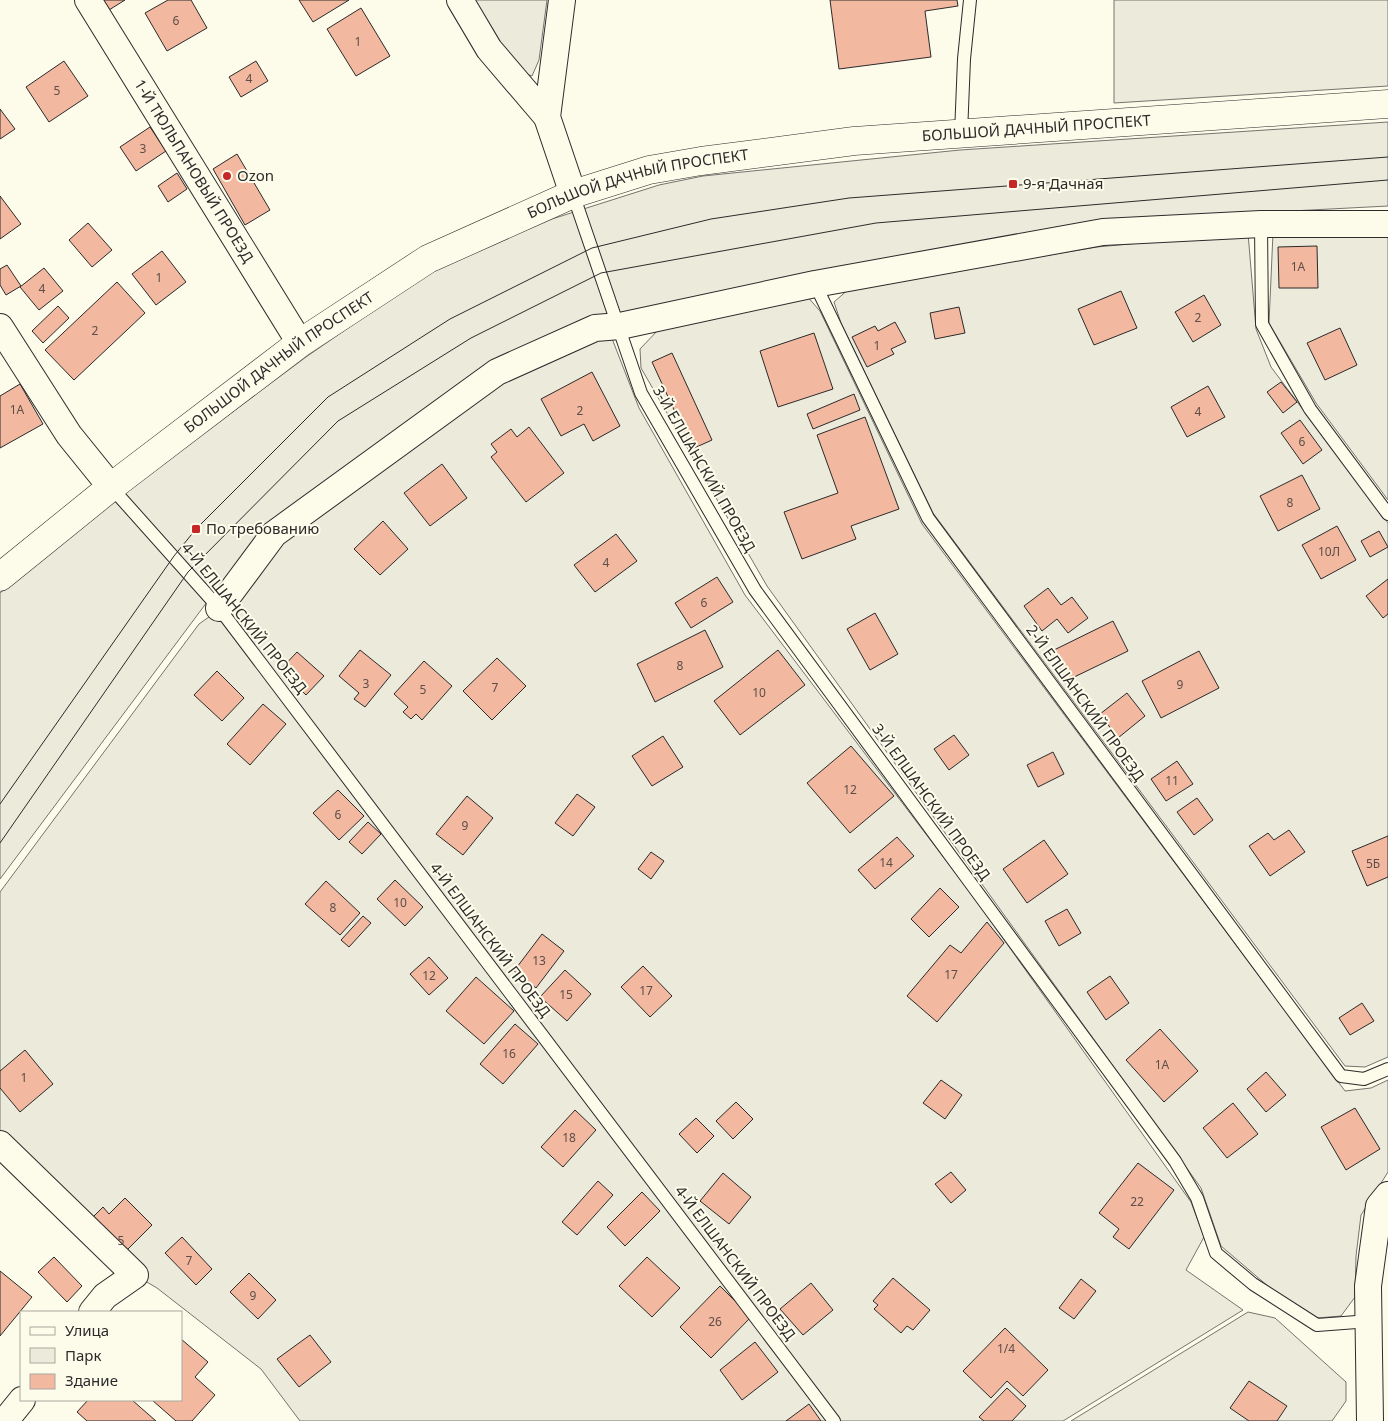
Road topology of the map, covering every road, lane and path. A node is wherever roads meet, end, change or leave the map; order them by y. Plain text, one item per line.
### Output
1 (88, 0) edge
2 (460, 0) edge
3 (562, 0) edge
4 (970, 0) edge
5 (1388, 104) edge
6 (547, 118) junction
7 (960, 134) junction
8 (573, 194) junction
9 (1261, 224) junction
10 (1388, 224) edge
11 (815, 284) junction
12 (0, 326) edge
13 (620, 326) junction
14 (300, 343) junction
15 (111, 486) junction
16 (1388, 514) edge
17 (0, 577) edge
18 (219, 608) junction
19 (1388, 1069) edge
20 (0, 1144) edge
21 (1388, 1195) edge
22 (93, 1311) edge
23 (1370, 1321) junction
24 (21, 1401) edge
25 (1365, 1416) edge
26 (5, 1421) edge
27 (834, 1421) edge

1 - 14 street, 1-Й ТЮЛЬПАНОВЫЙ ПРОЕЗД
2 - 6 street
3 - 6 street
4 - 7 lane
5 - 7 main road, БОЛЬШОЙ ДАЧНЫЙ ПРОСПЕКТ
6 - 8 street
7 - 8 main road, БОЛЬШОЙ ДАЧНЫЙ ПРОСПЕКТ
8 - 13 lane, 3-Й ЕЛШАНСКИЙ ПРОЕЗД
8 - 14 main road, БОЛЬШОЙ ДАЧНЫЙ ПРОСПЕКТ
9 - 10 street
9 - 11 street
9 - 16 lane
11 - 13 street
11 - 19 lane, 2-Й ЕЛШАНСКИЙ ПРОЕЗД
12 - 15 street
13 - 18 street
13 - 23 lane, 3-Й ЕЛШАНСКИЙ ПРОЕЗД
14 - 15 main road, БОЛЬШОЙ ДАЧНЫЙ ПРОСПЕКТ
15 - 17 main road, БОЛЬШОЙ ДАЧНЫЙ ПРОСПЕКТ
15 - 18 lane, 4-Й ЕЛШАНСКИЙ ПРОЕЗД
18 - 27 lane, 4-Й ЕЛШАНСКИЙ ПРОЕЗД
20 - 22 street
21 - 23 street
23 - 25 street
24 - 26 street

